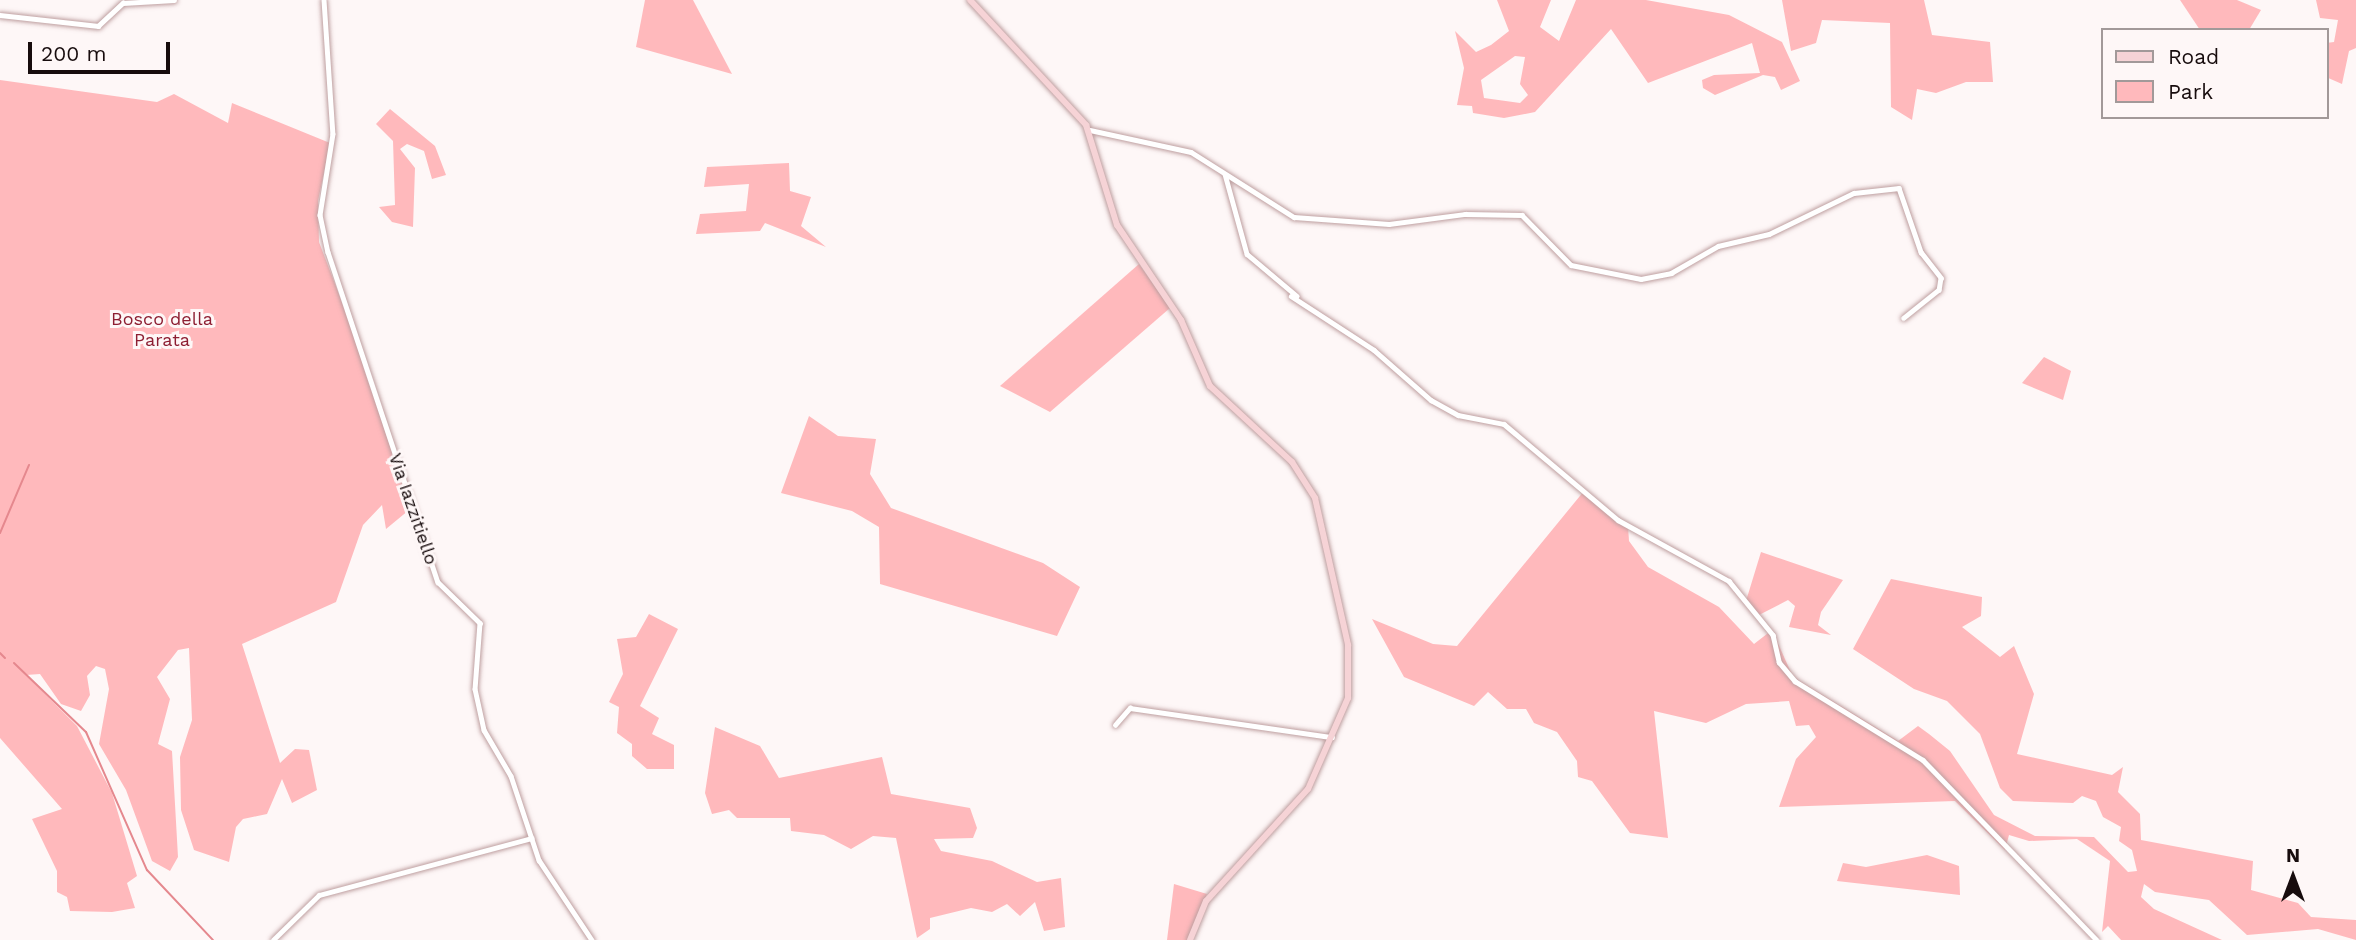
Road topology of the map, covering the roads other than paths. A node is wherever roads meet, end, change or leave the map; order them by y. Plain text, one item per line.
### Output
1 (174, 0) edge
2 (324, 0) edge
3 (970, 0) edge
4 (0, 15) edge
5 (1090, 130) junction
6 (1225, 174) junction
7 (1904, 318) dead end
8 (1115, 725) dead end
9 (1332, 737) junction
10 (532, 838) junction
11 (273, 940) edge
12 (592, 940) edge
13 (1190, 940) edge
14 (2098, 940) edge

1 - 4 street
2 - 10 street, Via Iazzitiello
3 - 5 main road
5 - 6 street
5 - 9 main road
6 - 7 street
6 - 14 street
8 - 9 street
9 - 13 main road
10 - 11 street
10 - 12 street, Via Iazzitiello

